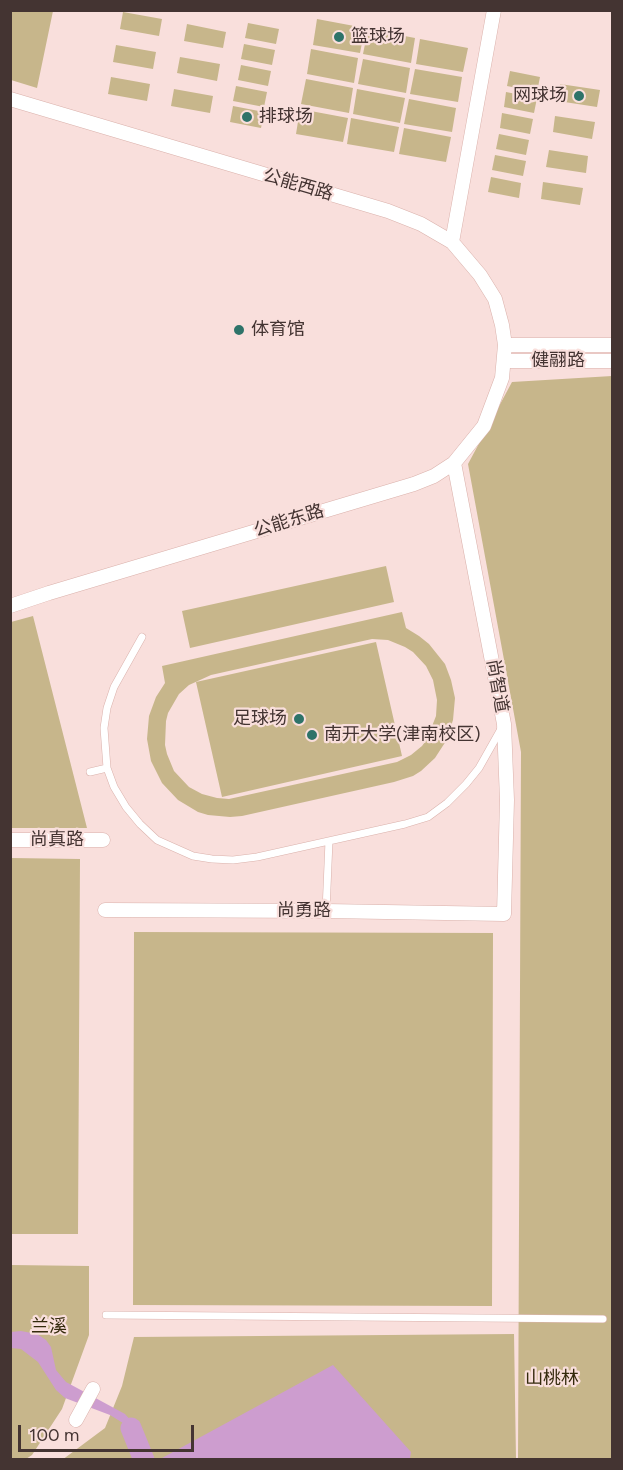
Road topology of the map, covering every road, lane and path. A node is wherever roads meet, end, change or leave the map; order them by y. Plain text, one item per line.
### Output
1 (494, 10) edge
2 (10, 99) edge
3 (452, 242) junction
4 (505, 345) junction
5 (612, 345) edge
6 (504, 361) junction
7 (612, 361) edge
8 (454, 463) junction
9 (10, 606) edge
10 (142, 637) dead end
11 (504, 724) junction
12 (106, 768) junction
13 (90, 771) dead end
14 (10, 840) edge
15 (103, 840) dead end
16 (329, 841) junction
17 (105, 910) dead end
18 (326, 911) junction
19 (504, 914) joint
20 (106, 1315) dead end
21 (603, 1319) dead end
22 (93, 1389) dead end
23 (76, 1420) dead end

1 - 3 street
2 - 3 street, 公能西路
3 - 4 street, 公能西路
4 - 5 street, 健翮路
4 - 6 street, 公能西路
6 - 7 street, 健翮路
6 - 8 street, 公能东路
8 - 9 street, 公能东路
8 - 11 street, 尚智道
10 - 12 lane
11 - 16 lane
11 - 19 street, 尚智道
12 - 13 lane
12 - 16 lane
14 - 15 street, 尚真路
16 - 18 lane
17 - 18 street, 尚勇路
18 - 19 street, 尚勇路
20 - 21 lane
22 - 23 street

